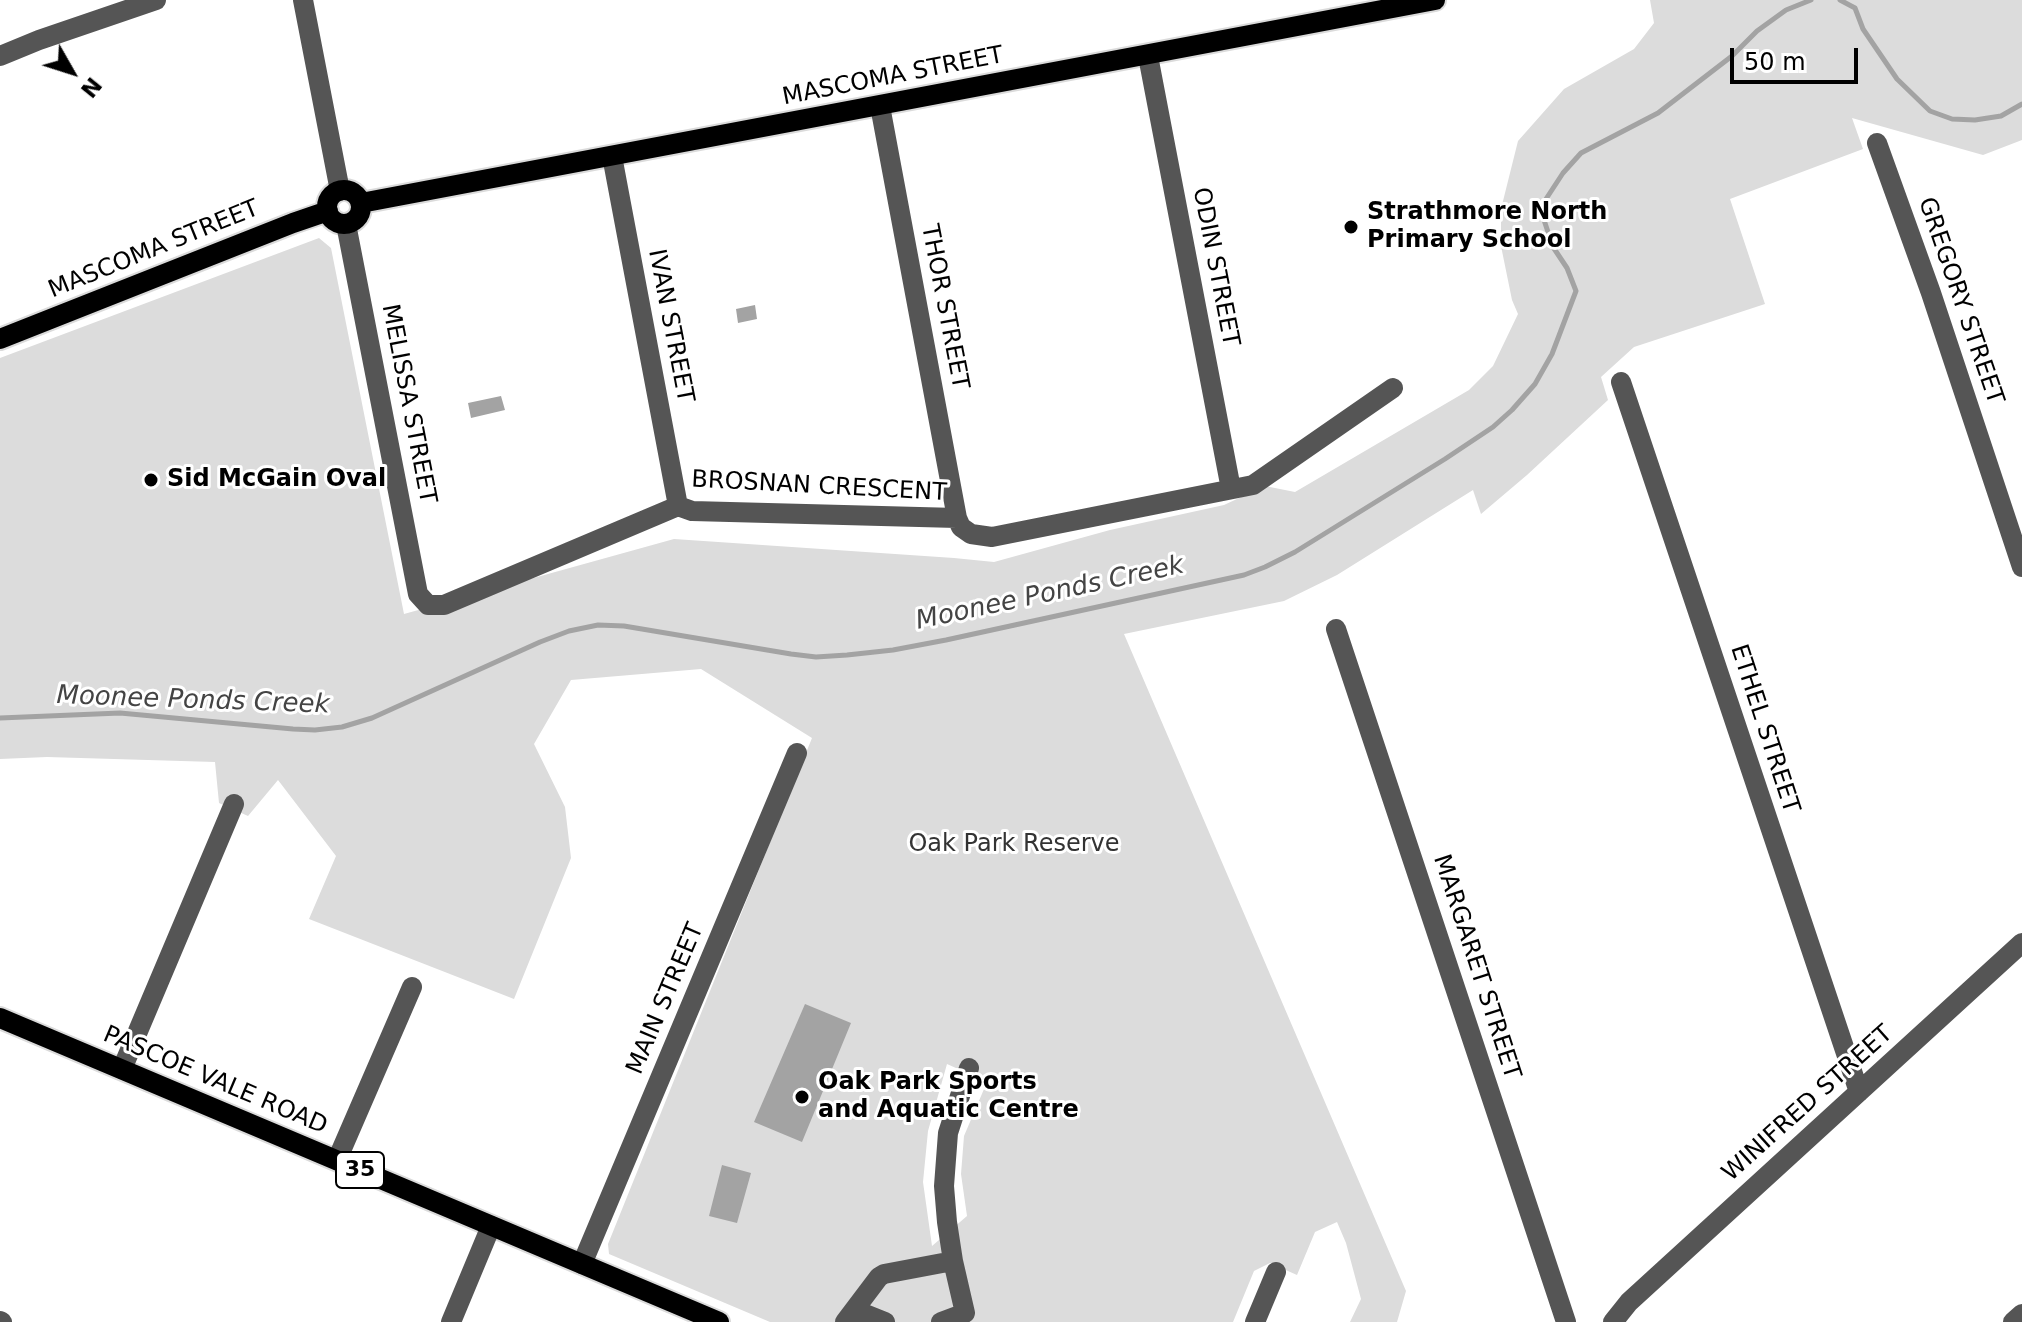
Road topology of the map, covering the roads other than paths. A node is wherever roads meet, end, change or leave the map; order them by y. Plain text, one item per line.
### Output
1 (156, 0) edge
2 (303, 0) edge
3 (1423, 1) edge
4 (0, 56) edge
5 (1148, 56) junction
6 (880, 106) junction
7 (1877, 143) dead end
8 (612, 156) junction
9 (340, 191) junction
10 (361, 203) junction
11 (328, 211) junction
12 (346, 224) junction
13 (0, 339) edge
14 (1621, 382) dead end
15 (1393, 388) dead end
16 (1231, 489) junction
17 (678, 506) junction
18 (957, 518) junction
19 (2022, 567) edge
20 (418, 594) joint
21 (1336, 629) dead end
22 (797, 753) dead end
23 (234, 804) dead end
24 (2022, 943) edge
25 (412, 987) dead end
26 (0, 1018) edge
27 (969, 1068) dead end
28 (122, 1069) junction
29 (1859, 1092) junction
30 (337, 1160) junction
31 (491, 1226) junction
32 (953, 1261) junction
33 (582, 1264) junction
34 (1276, 1272) dead end
35 (1629, 1302) junction
36 (2022, 1314) edge
37 (850, 1316) edge
38 (968, 1317) edge
39 (451, 1322) edge
40 (719, 1322) edge
41 (885, 1322) edge
42 (941, 1322) edge
43 (1255, 1322) edge
44 (1566, 1322) edge
45 (1599, 1322) edge
46 (1613, 1322) edge
47 (2013, 1322) edge

1 - 4 street
2 - 9 street
3 - 5 main road, MASCOMA STREET
5 - 6 main road, MASCOMA STREET
5 - 16 street, ODIN STREET
6 - 8 main road, MASCOMA STREET
6 - 18 street, THOR STREET
7 - 19 street, GREGORY STREET
8 - 10 main road, MASCOMA STREET
8 - 17 street, IVAN STREET
9 - 10 main road
9 - 11 main road
10 - 12 main road
11 - 12 main road
11 - 13 main road, MASCOMA STREET
12 - 20 street, MELISSA STREET
14 - 29 street, ETHEL STREET
15 - 16 street, BROSNAN CRESCENT
16 - 18 street, BROSNAN CRESCENT
17 - 18 street, BROSNAN CRESCENT
17 - 20 street, BROSNAN CRESCENT
21 - 44 street, MARGARET STREET
22 - 33 street, MAIN STREET
23 - 28 street
24 - 29 street, WINIFRED STREET
25 - 30 street
26 - 28 main road, PASCOE VALE ROAD / 35
27 - 32 street
28 - 30 main road, PASCOE VALE ROAD / 35
29 - 35 street, WINIFRED STREET
30 - 31 main road, PASCOE VALE ROAD / 35
31 - 33 main road, PASCOE VALE ROAD / 35
31 - 39 street
32 - 37 street
32 - 38 street
33 - 40 main road, PASCOE VALE ROAD / 35
34 - 43 street
35 - 45 street, WINIFRED STREET
35 - 46 street, WINIFRED STREET
36 - 47 street
37 - 41 street
38 - 42 street

